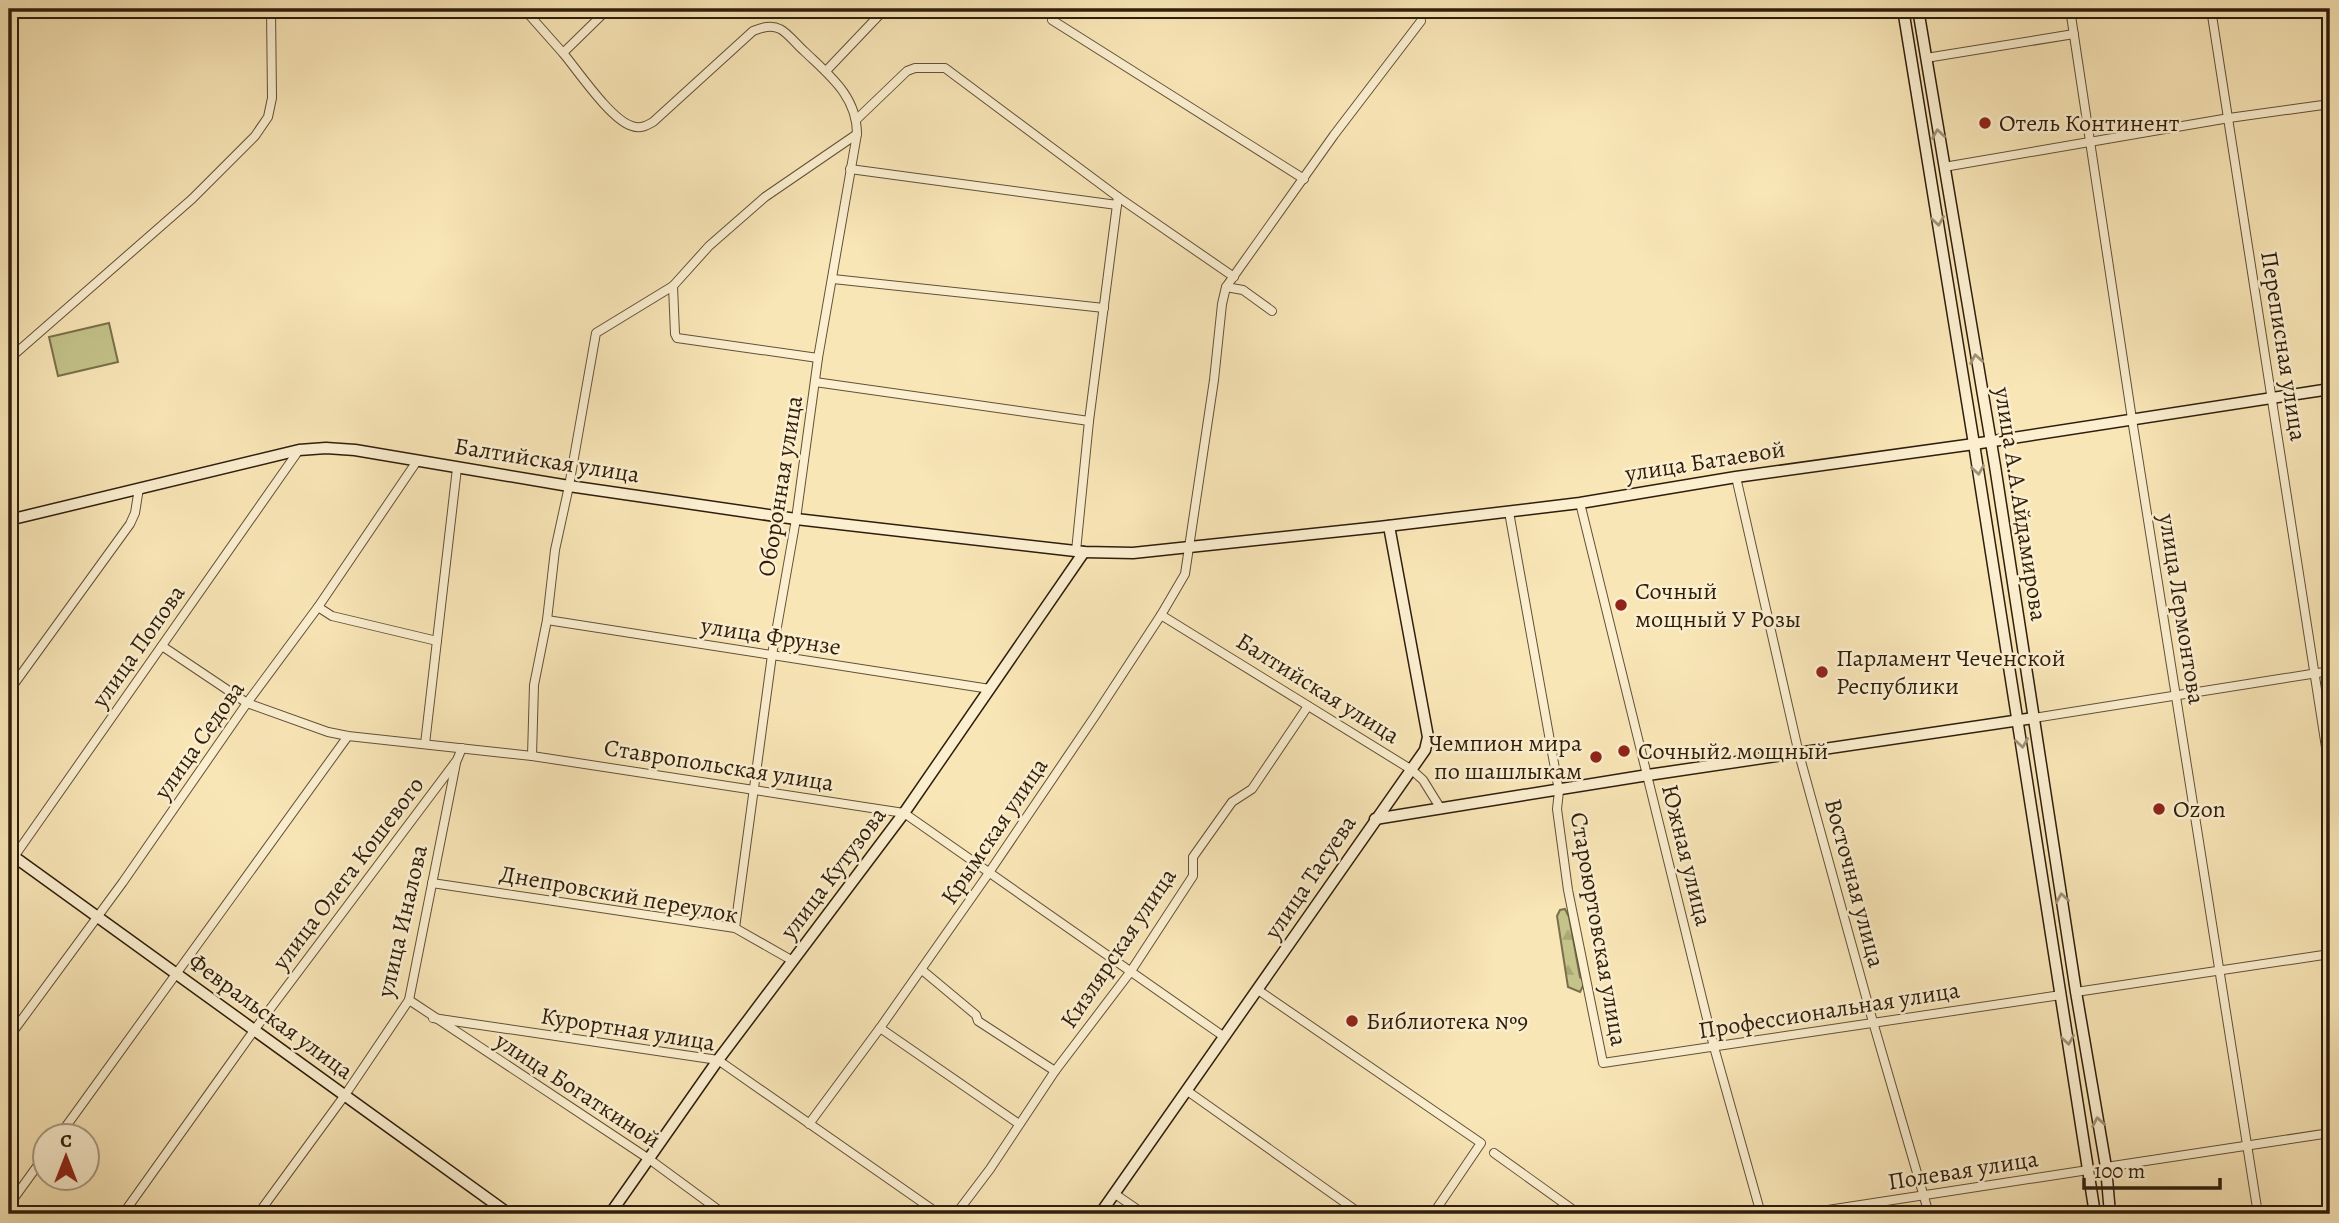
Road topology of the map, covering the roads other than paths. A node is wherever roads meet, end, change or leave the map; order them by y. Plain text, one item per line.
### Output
1 (271, 9) edge
2 (524, 9) edge
3 (608, 9) edge
4 (885, 9) edge
5 (1903, 9) edge
6 (1918, 9) edge
7 (2070, 9) edge
8 (2211, 9) edge
9 (1052, 20) dead end
10 (1421, 21) dead end
11 (2074, 34) junction
12 (563, 53) junction
13 (1926, 58) junction
14 (826, 71) junction
15 (2330, 104) edge
16 (2229, 118) junction
17 (857, 119) junction
18 (857, 134) junction
19 (2092, 142) junction
20 (1944, 167) junction
21 (850, 169) junction
22 (1304, 179) junction
23 (1117, 201) junction
24 (1234, 277) junction
25 (833, 279) junction
26 (673, 286) junction
27 (1227, 287) junction
28 (1104, 308) junction
29 (1272, 311) dead end
30 (818, 358) junction
31 (9, 359) edge
32 (815, 382) junction
33 (2330, 389) edge
34 (2272, 398) junction
35 (2132, 419) junction
36 (1089, 421) junction
37 (1990, 442) junction
38 (1974, 444) junction
39 (299, 450) junction
40 (417, 461) junction
41 (457, 468) junction
42 (1736, 477) junction
43 (569, 486) junction
44 (139, 488) junction
45 (1580, 503) junction
46 (1509, 512) junction
47 (796, 519) junction
48 (9, 520) edge
49 (1389, 526) junction
50 (1188, 547) junction
51 (1080, 551) junction
52 (318, 607) junction
53 (1161, 615) junction
54 (547, 620) junction
55 (437, 641) junction
56 (162, 646) junction
57 (772, 655) junction
58 (2330, 671) edge
59 (2315, 674) junction
60 (990, 689) junction
61 (9, 691) edge
62 (2176, 695) junction
63 (247, 703) junction
64 (1308, 706) junction
65 (2034, 718) junction
66 (2018, 720) junction
67 (348, 736) junction
68 (425, 744) junction
69 (462, 748) junction
70 (1799, 754) junction
71 (532, 756) junction
72 (457, 760) junction
73 (1412, 769) junction
74 (2330, 773) edge
75 (1648, 775) junction
76 (754, 790) junction
77 (1559, 790) junction
78 (1441, 809) junction
79 (904, 813) junction
80 (1375, 819) junction
81 (10, 858) edge
82 (989, 871) junction
83 (432, 883) junction
84 (99, 916) junction
85 (735, 928) junction
86 (2330, 954) edge
87 (793, 961) junction
88 (922, 970) junction
89 (1131, 971) junction
90 (2219, 971) junction
91 (175, 974) junction
92 (1258, 990) junction
93 (2076, 992) junction
94 (2061, 995) junction
95 (409, 1000) junction
96 (433, 1018) junction
97 (1873, 1022) junction
98 (880, 1028) junction
99 (255, 1029) junction
100 (1223, 1036) junction
101 (9, 1037) edge
102 (1714, 1047) junction
103 (718, 1060) junction
104 (1603, 1063) joint
105 (1055, 1071) junction
106 (1186, 1090) junction
107 (345, 1095) junction
108 (69, 1122) edge
109 (809, 1124) junction
110 (1019, 1125) junction
111 (2330, 1133) edge
112 (2247, 1146) junction
113 (1494, 1153) dead end
114 (649, 1159) junction
115 (2106, 1167) junction
116 (2088, 1170) junction
117 (32, 1173) edge
118 (1115, 1194) junction
119 (1924, 1196) junction
120 (9, 1205) edge
121 (123, 1214) edge
122 (258, 1214) edge
123 (509, 1214) edge
124 (610, 1214) edge
125 (724, 1214) edge
126 (939, 1214) edge
127 (957, 1214) edge
128 (1100, 1214) edge
129 (1144, 1214) edge
130 (1361, 1214) edge
131 (1433, 1214) edge
132 (1579, 1214) edge
133 (1761, 1214) edge
134 (1801, 1214) edge
135 (1929, 1214) edge
136 (2095, 1214) edge
137 (2110, 1214) edge
138 (2258, 1214) edge

1 - 31 street
2 - 12 street, Оборонная улица
3 - 12 street
4 - 14 street
5 -> 38 main road, улица А.А.Айдамирова
6 - 13 main road, улица А.А.Айдамирова
7 - 11 street, улица Лермонтова
8 - 16 street, Переписная улица
9 - 22 street
10 - 22 street
11 - 13 street
11 - 19 street, улица Лермонтова
12 - 14 street, Оборонная улица
20 -> 13 main road, улица А.А.Айдамирова
14 - 17 street, Оборонная улица
15 - 16 street
16 - 19 street
16 - 34 street, Переписная улица
17 - 18 street, Оборонная улица
17 - 23 street
18 - 21 street, Оборонная улица
18 - 26 street
19 - 20 street
19 - 35 street, улица Лермонтова
37 -> 20 main road, улица А.А.Айдамирова
21 - 23 street
21 - 25 street, Оборонная улица
22 - 24 street
23 - 24 street
23 - 28 street
24 - 27 street
25 - 28 street
25 - 30 street, Оборонная улица
26 - 30 street
26 - 43 street
27 - 29 street
27 - 50 street, Крымская улица
28 - 36 street
30 - 32 street, Оборонная улица
32 - 36 street
32 - 47 street, Оборонная улица
33 - 34 main road, улица Батаевой
34 - 35 main road, улица Батаевой
34 - 59 street, Переписная улица
35 - 37 main road, улица Батаевой
35 - 62 street, улица Лермонтова
36 - 51 street
37 - 38 main road, улица Батаевой
37 - 65 main road, улица А.А.Айдамирова
38 - 42 main road, улица Батаевой
38 -> 66 main road, улица А.А.Айдамирова
39 - 40 main road, Балтийская улица
39 - 44 main road, Балтийская улица
39 - 56 street, улица Попова
40 - 41 main road, Балтийская улица
40 - 52 street, улица Седова
41 - 43 main road, Балтийская улица
41 - 55 street
42 - 45 main road, улица Батаевой
42 - 70 street, Восточная улица
43 - 47 main road, Балтийская улица
43 - 54 street
44 - 48 main road, Балтийская улица
44 - 61 street
45 - 46 main road, улица Батаевой
45 - 75 street, Южная улица
46 - 49 main road, улица Батаевой
46 - 77 street, Староюртовская улица
47 - 51 main road, Балтийская улица
47 - 57 street, Оборонная улица
49 - 50 main road, улица Батаевой
49 - 73 main road, улица Тасуева
50 - 51 main road, улица Батаевой
50 - 53 street, Крымская улица
51 - 60 main road, улица Кутузова
52 - 55 street
52 - 63 street, улица Седова
53 - 64 street, Балтийская улица
53 - 82 street, Крымская улица
54 - 57 street, улица Фрунзе
54 - 71 street
55 - 68 street
56 - 63 street, Ставропольская улица
56 - 81 street, улица Попова
57 - 60 street, улица Фрунзе
57 - 76 street, Оборонная улица
58 - 59 street
59 - 62 street
59 - 74 street, Переписная улица
60 - 79 main road, улица Кутузова
62 - 65 street
62 - 90 street, улица Лермонтова
63 - 67 street, Ставропольская улица
63 - 84 street, улица Седова
64 - 73 street, Балтийская улица
64 - 89 street, Кизлярская улица
65 - 66 main road
93 -> 65 main road, улица А.А.Айдамирова
66 - 70 main road
66 -> 94 main road, улица А.А.Айдамирова
67 - 68 street, Ставропольская улица
67 - 91 street
68 - 69 street, Ставропольская улица
69 - 71 street, Ставропольская улица
69 - 72 street
70 - 75 main road
70 - 97 street, Восточная улица
71 - 76 street, Ставропольская улица
72 - 83 street, улица Иналова
72 - 99 street, улица Олега Кошевого
73 - 78 street, Балтийская улица
73 - 80 main road, улица Тасуева
75 - 77 main road
75 - 102 street, Южная улица
76 - 79 street, Ставропольская улица
76 - 85 street, Оборонная улица
77 - 78 main road
77 - 104 street, Староюртовская улица
78 - 80 main road
79 - 82 street, Ставропольская улица
79 - 87 main road, улица Кутузова
80 - 92 main road, улица Тасуева
81 - 84 main road, Февральская улица
82 - 88 street, Крымская улица
82 - 89 street, Ставропольская улица
83 - 85 street, Днепровский переулок
83 - 95 street, улица Иналова
84 - 91 main road, Февральская улица
84 - 101 street, улица Седова
85 - 87 street, Днепровский переулок
86 - 90 street
87 - 103 main road, улица Кутузова
88 - 98 street, Крымская улица
88 - 105 street
89 - 100 street, Ставропольская улица
89 - 105 street, Кизлярская улица
90 - 93 street
90 - 112 street, улица Лермонтова
91 - 99 main road, Февральская улица
91 - 108 street
92 - 100 main road, улица Тасуева
92 - 131 street
115 -> 93 main road, улица А.А.Айдамирова
94 - 97 street, Профессиональная улица
94 -> 116 main road, улица А.А.Айдамирова
95 - 96 street, улица Богаткиной
95 - 107 street, улица Иналова
96 - 103 street, Курортная улица
96 - 114 street, улица Богаткиной
97 - 102 street, Профессиональная улица
97 - 119 street, Восточная улица
98 - 109 street, Крымская улица
98 - 110 street
99 - 107 main road, Февральская улица
99 - 121 street, улица Олега Кошевого
100 - 106 main road, улица Тасуева
102 - 104 street, Профессиональная улица
102 - 133 street, Южная улица
103 - 109 street, Курортная улица
103 - 114 main road, улица Кутузова
105 - 110 street, Кизлярская улица
106 - 118 main road, улица Тасуева
106 - 130 street
107 - 122 street, улица Иналова
107 - 123 main road, Февральская улица
109 - 126 street, Курортная улица
110 - 127 street, Кизлярская улица
111 - 112 street
112 - 115 street
112 - 138 street, улица Лермонтова
113 - 132 street
114 - 124 main road, улица Кутузова
114 - 125 street, улица Богаткиной
115 - 137 main road, улица А.А.Айдамирова
116 - 119 street, Полевая улица
116 - 136 main road, улица А.А.Айдамирова
117 - 120 street
118 - 128 main road, улица Тасуева
118 - 129 street
119 - 134 street, Полевая улица
119 - 135 street, Восточная улица

